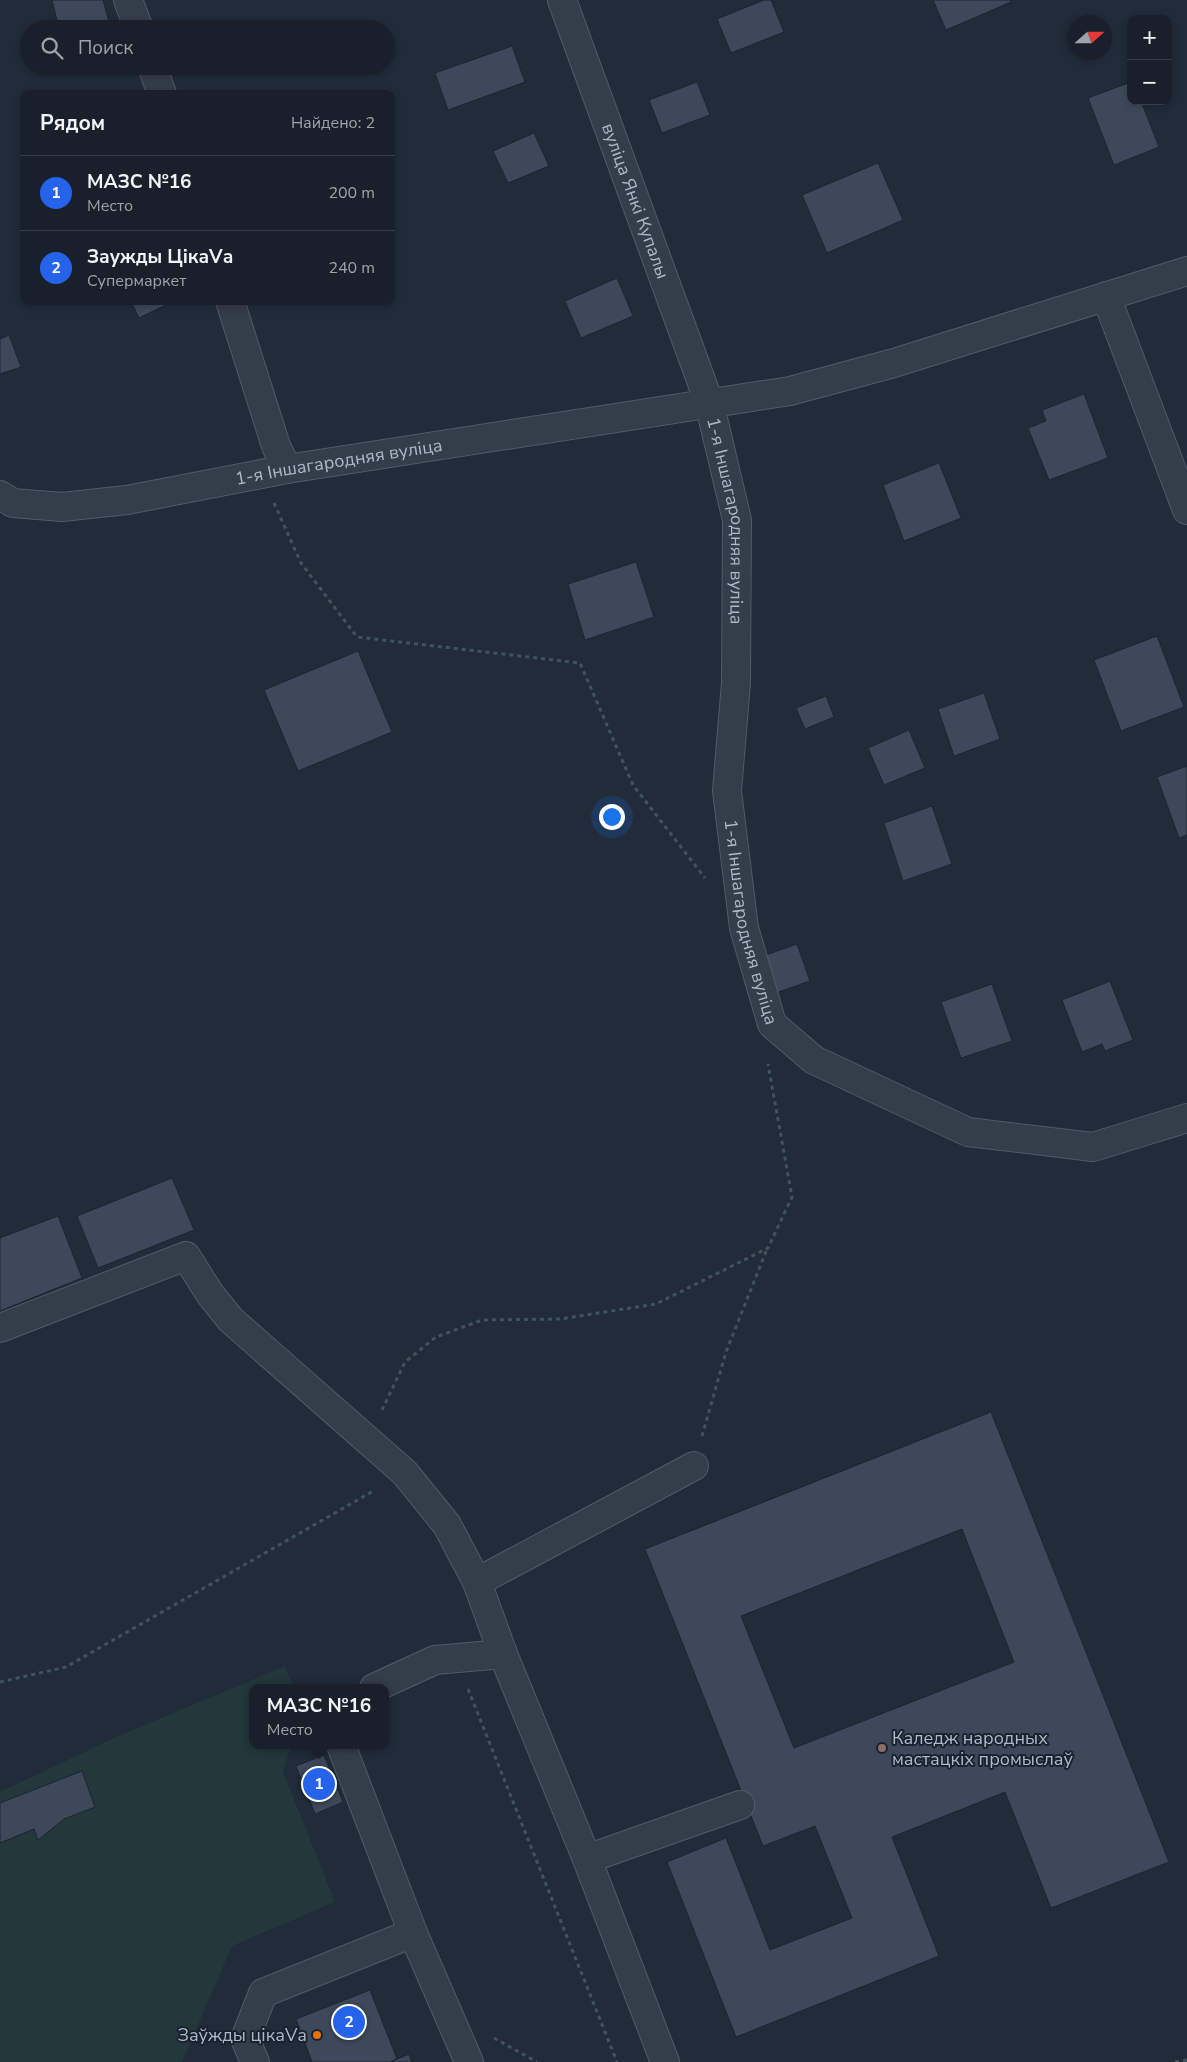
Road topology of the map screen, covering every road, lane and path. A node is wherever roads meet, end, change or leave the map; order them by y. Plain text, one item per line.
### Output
1 (128, 0) edge
2 (562, 0) edge
3 (135, 20) edge
4 (155, 75) edge
5 (161, 90) edge
6 (1187, 271) edge
7 (1106, 296) junction
8 (231, 305) edge
9 (709, 402) junction
10 (274, 472) junction
11 (0, 495) edge
12 (1187, 510) edge
13 (709, 883) dead end
14 (768, 1062) dead end
15 (1187, 1118) edge
16 (768, 1248) junction
17 (0, 1328) edge
18 (372, 1444) junction
19 (694, 1466) joint
20 (404, 1473) junction
21 (477, 1582) junction
22 (503, 1654) junction
23 (0, 1682) edge
24 (383, 1684) edge
25 (467, 1687) dead end
26 (343, 1749) edge
27 (740, 1805) dead end
28 (587, 1859) junction
29 (413, 1933) junction
30 (485, 2033) dead end
31 (1187, 2060) edge
32 (255, 2062) edge
33 (470, 2062) edge
34 (538, 2062) edge
35 (617, 2062) edge
36 (665, 2062) edge
37 (1175, 2062) edge

1 - 3 street
2 - 9 street, вуліца Янкі Купалы
4 - 5 street
6 - 7 street, 1-я Іншагародняя вуліца
7 - 9 street, 1-я Іншагародняя вуліца
7 - 12 street
8 - 10 street
9 - 10 street, 1-я Іншагародняя вуліца
9 - 15 street, 1-я Іншагародняя вуліца
10 - 11 street, 1-я Іншагародняя вуліца
10 - 13 path
14 - 16 path
16 - 18 path
16 - 19 path
17 - 18 street
18 - 20 street
19 - 21 street
20 - 21 street
20 - 23 path
21 - 22 street
22 - 24 street
22 - 28 street
25 - 35 path
26 - 29 street
27 - 28 street
28 - 36 street
29 - 32 street
29 - 33 street
30 - 34 path
31 - 37 path

